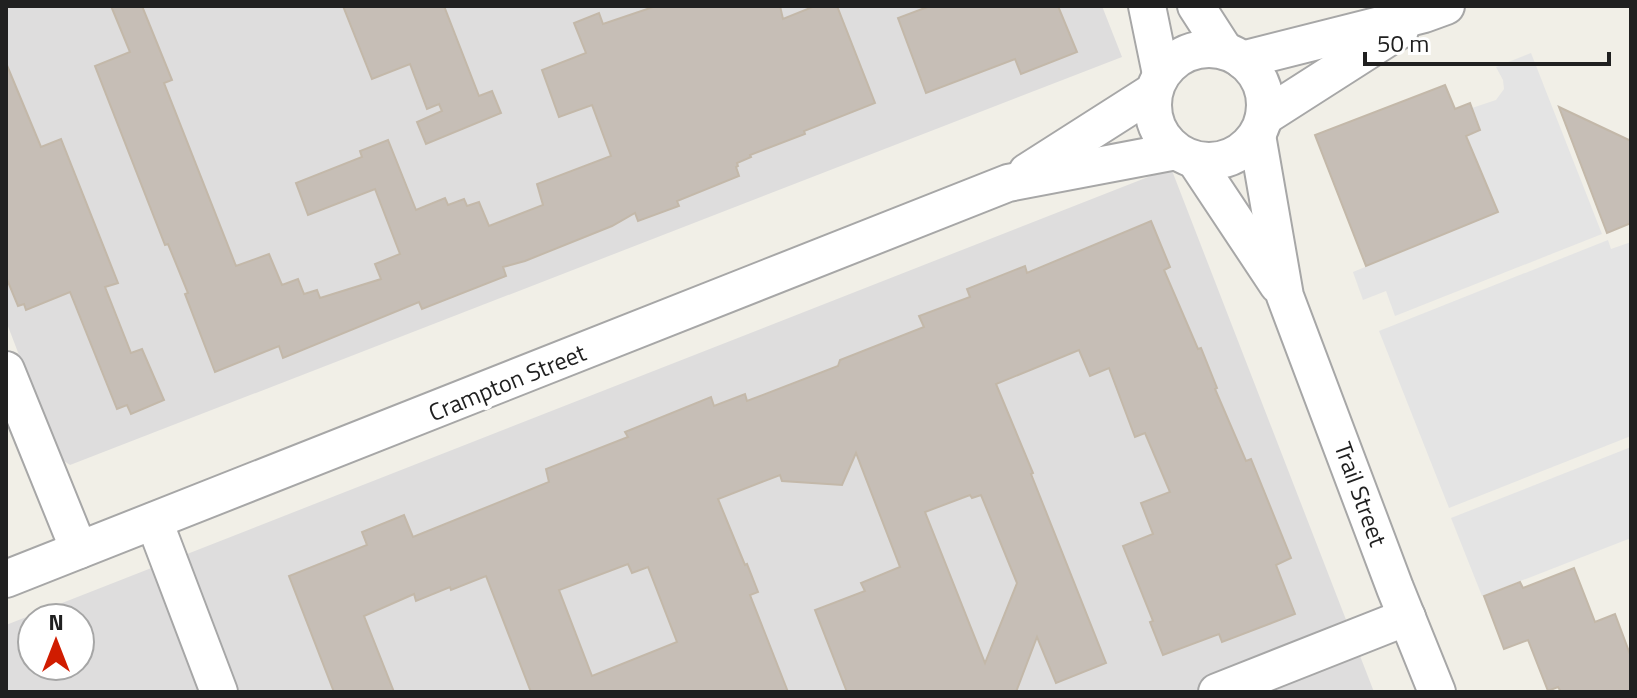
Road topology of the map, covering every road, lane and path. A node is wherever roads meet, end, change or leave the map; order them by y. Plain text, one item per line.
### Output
1 (1147, 6) edge
2 (1196, 6) edge
3 (1435, 10) edge
4 (1234, 56) junction
5 (1157, 82) junction
6 (1260, 126) junction
7 (1186, 156) junction
8 (1008, 183) junction
9 (1285, 296) junction
10 (6, 370) edge
11 (154, 521) junction
12 (79, 550) junction
13 (6, 579) edge
14 (1407, 617) junction
15 (219, 692) edge
16 (1217, 692) edge
17 (1437, 692) edge

1 - 5 street
2 - 4 street
3 - 4 street
3 - 6 street
4 - 5 street
4 - 6 street
5 - 7 street
5 - 8 street, Crampton Street
6 - 7 street
6 - 9 street, Trail Street
7 - 8 street, Crampton Street
7 - 9 street, Trail Street
8 - 11 street, Crampton Street
9 - 14 street, Trail Street
10 - 12 street
11 - 12 street, Crampton Street
11 - 15 street
12 - 13 street, Crampton Street
14 - 16 street
14 - 17 street, Trail Street

